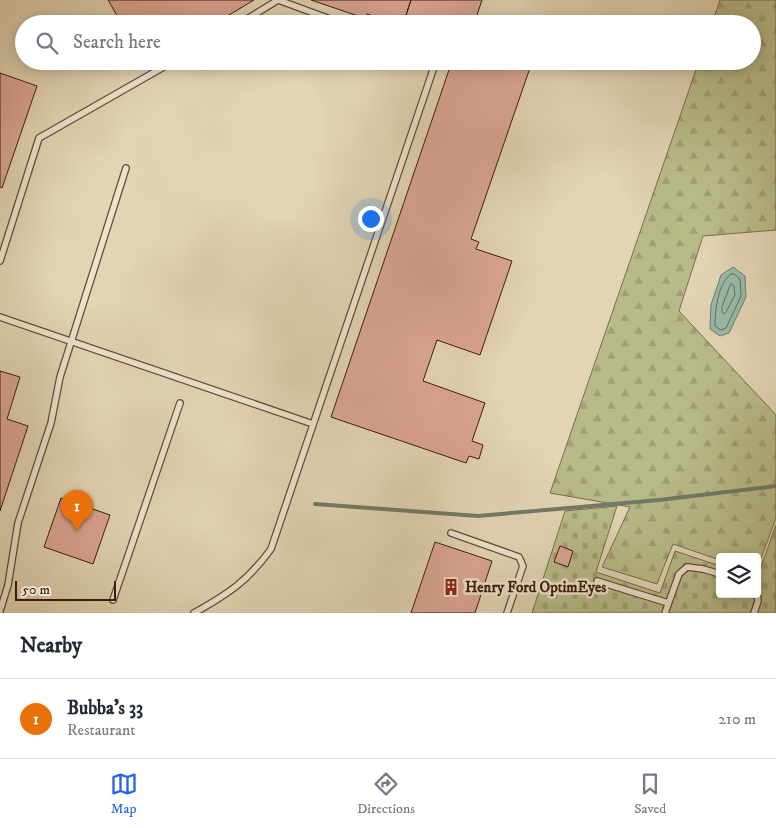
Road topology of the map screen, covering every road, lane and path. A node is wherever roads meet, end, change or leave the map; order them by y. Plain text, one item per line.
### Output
1 (254, 15) edge
2 (319, 15) edge
3 (158, 70) edge
4 (433, 70) edge
5 (126, 168) dead end
6 (0, 261) edge
7 (0, 317) edge
8 (70, 341) junction
9 (180, 403) dead end
10 (313, 424) junction
11 (450, 533) dead end
12 (716, 573) edge
13 (597, 581) dead end
14 (757, 598) edge
15 (113, 600) dead end
16 (668, 603) junction
17 (0, 612) edge
18 (194, 613) edge
19 (507, 613) edge
20 (664, 613) edge
21 (754, 613) edge

1 - 2 lane
3 - 6 lane
4 - 10 lane
5 - 8 lane
7 - 8 lane
8 - 10 lane
8 - 17 lane
9 - 15 lane
10 - 18 lane
11 - 19 lane
12 - 16 lane
13 - 16 lane
14 - 21 lane
16 - 20 lane

